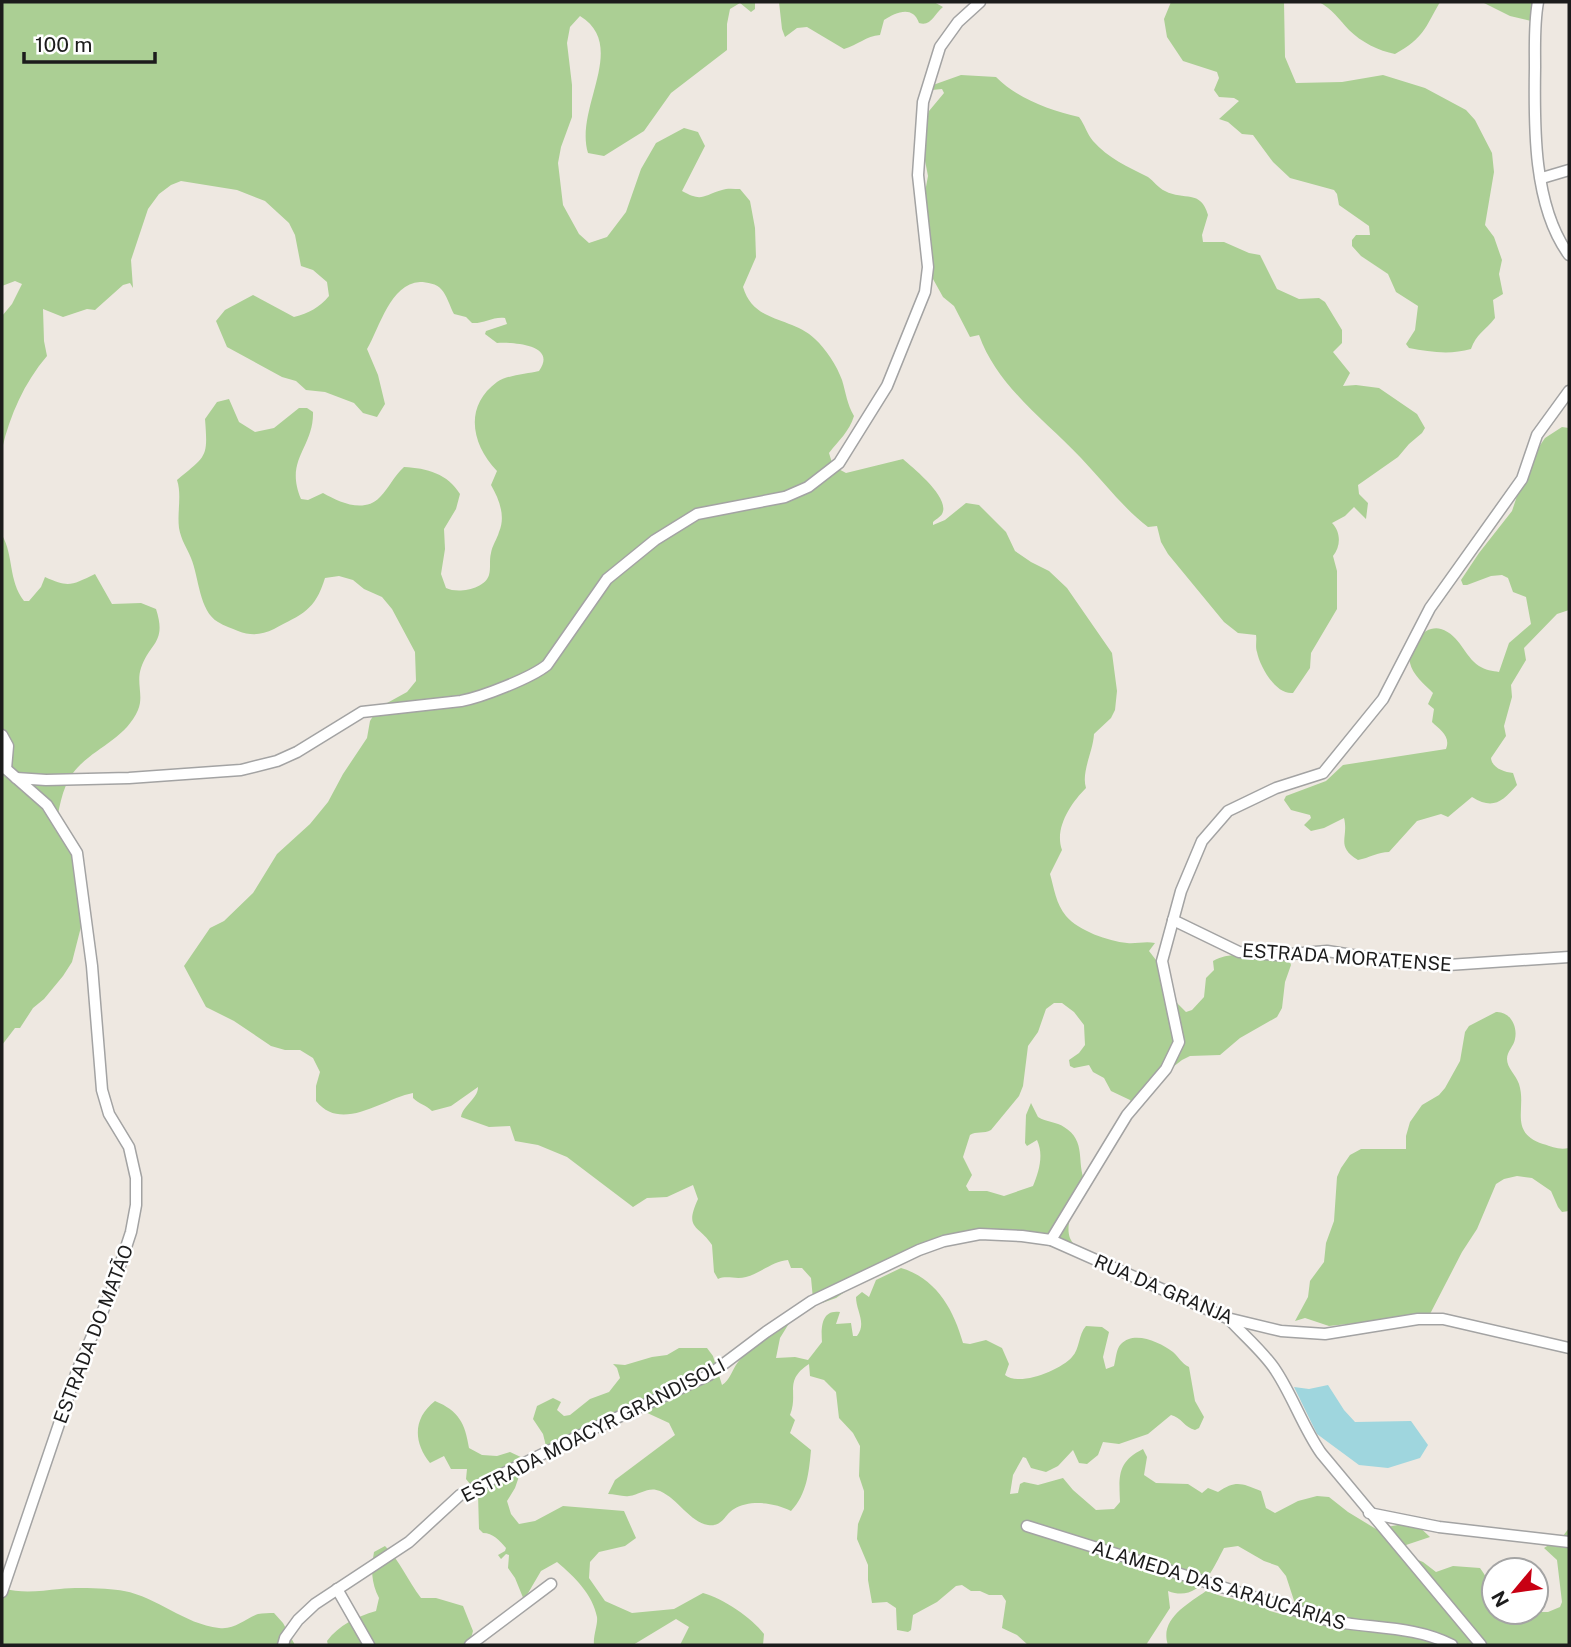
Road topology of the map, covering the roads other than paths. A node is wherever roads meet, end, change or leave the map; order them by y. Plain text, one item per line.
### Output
1 (980, 2) edge
2 (1538, 2) edge
3 (1569, 170) edge
4 (1542, 178) junction
5 (1566, 243) edge
6 (1569, 256) edge
7 (1569, 391) edge
8 (2, 735) edge
9 (4, 771) edge
10 (16, 778) junction
11 (1173, 920) junction
12 (1569, 957) edge
13 (1051, 1240) junction
14 (1227, 1318) junction
15 (1569, 1348) edge
16 (1369, 1513) junction
17 (1027, 1526) dead end
18 (1569, 1542) edge
19 (551, 1584) dead end
20 (337, 1589) junction
21 (2, 1592) edge
22 (283, 1645) edge
23 (369, 1645) edge
24 (470, 1645) edge
25 (1452, 1645) edge
26 (1481, 1645) edge

1 - 10 street
2 - 4 street
3 - 4 street
4 - 5 street
5 - 6 street
7 - 11 street
8 - 9 street
9 - 10 street, ESTRADA DO MATÃO
10 - 21 street, ESTRADA DO MATÃO
11 - 12 street, ESTRADA MORATENSE
11 - 13 street
13 - 14 street, RUA DA GRANJA
13 - 20 street, ESTRADA MOACYR GRANDISOLI
14 - 15 street, RUA DA GRANJA
14 - 16 street
16 - 18 street
16 - 26 street
17 - 25 street, ALAMEDA DAS ARAUCÁRIAS
19 - 24 street
20 - 22 street, ESTRADA MOACYR GRANDISOLI
20 - 23 street

